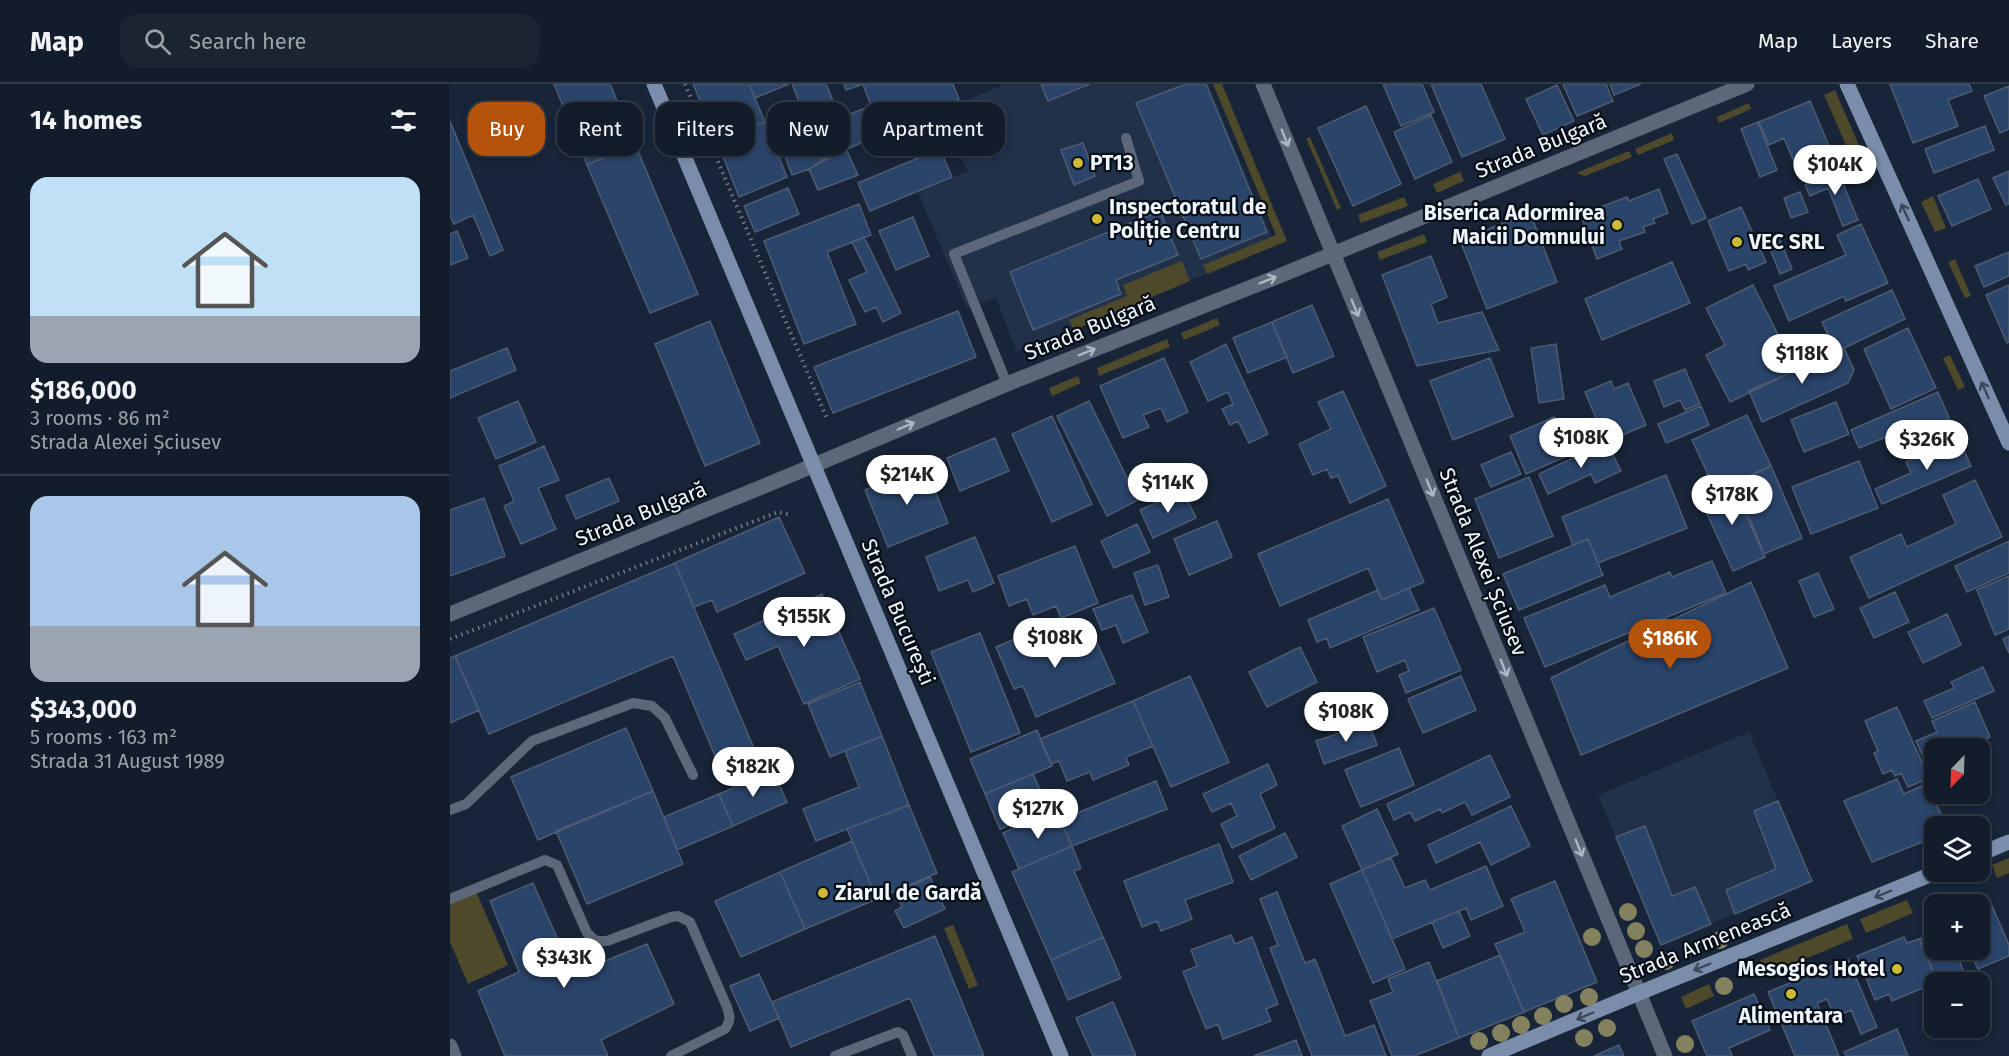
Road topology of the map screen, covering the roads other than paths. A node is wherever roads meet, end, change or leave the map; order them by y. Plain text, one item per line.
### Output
1 (654, 84) edge
2 (1263, 84) edge
3 (1748, 84) edge
4 (1847, 84) edge
5 (1126, 138) dead end
6 (1333, 254) junction
7 (1007, 384) junction
8 (2009, 443) edge
9 (814, 465) junction
10 (450, 614) edge
11 (693, 774) dead end
12 (450, 810) edge
13 (2009, 842) edge
14 (1990, 850) edge
15 (1924, 877) edge
16 (450, 899) edge
17 (1639, 993) junction
18 (450, 1046) edge
19 (454, 1056) edge
20 (671, 1056) edge
21 (835, 1056) edge
22 (912, 1056) edge
23 (1061, 1056) edge
24 (1489, 1056) edge
25 (1665, 1056) edge

1 - 9 main road, Strada București
2 -> 6 street, Strada Alexei Șciusev
3 - 6 street, Strada Bulgară
8 -> 4 main road
5 - 7 lane
7 -> 6 street, Strada Bulgară
6 -> 17 street, Strada Alexei Șciusev
9 -> 7 street, Strada Bulgară
9 - 10 street, Strada Bulgară
9 - 23 main road, Strada București
11 - 12 lane
13 - 14 main road
15 -> 17 main road, Strada Armenească
16 - 20 lane
17 -> 24 main road, Strada Armenească
17 - 25 street, Strada Alexei Șciusev
18 - 19 street
21 - 22 lane

